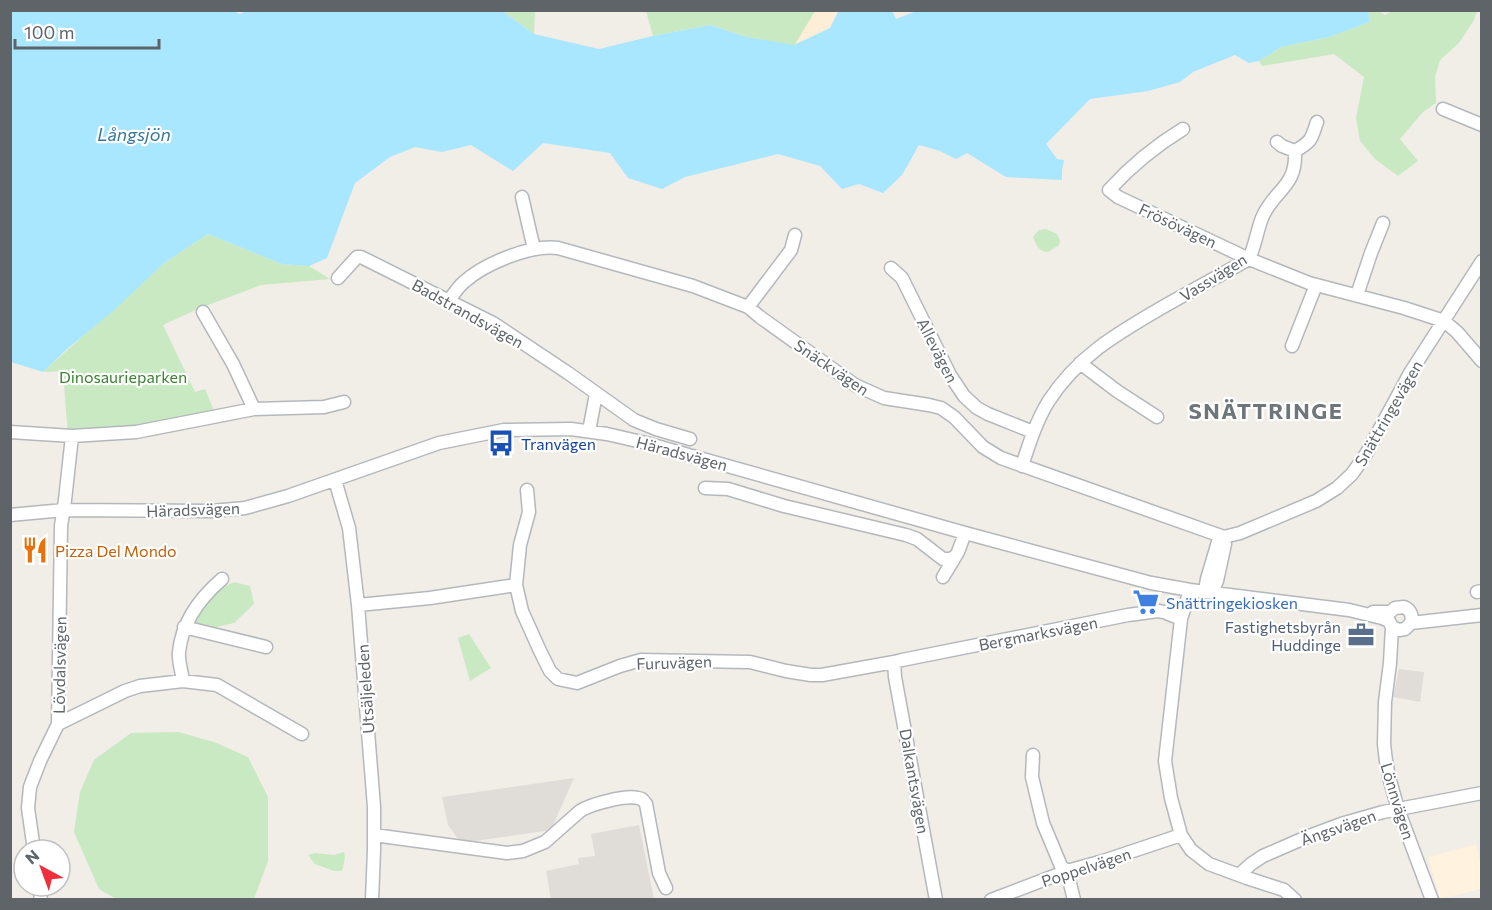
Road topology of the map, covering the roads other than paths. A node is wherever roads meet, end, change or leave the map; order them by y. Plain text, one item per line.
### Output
1 (1443, 109) dead end
2 (1317, 122) dead end
3 (1482, 125) edge
4 (1183, 129) dead end
5 (1277, 142) dead end
6 (1295, 151) junction
7 (522, 197) dead end
8 (1383, 223) dead end
9 (795, 235) dead end
10 (534, 249) junction
11 (1249, 259) junction
12 (1480, 265) edge
13 (891, 268) dead end
14 (338, 278) dead end
15 (1316, 285) junction
16 (1357, 296) junction
17 (449, 300) junction
18 (748, 307) junction
19 (203, 312) dead end
20 (1444, 321) junction
21 (1292, 346) dead end
22 (1482, 361) edge
23 (1080, 363) junction
24 (596, 394) junction
25 (344, 402) dead end
26 (254, 409) junction
27 (1157, 417) dead end
28 (589, 431) junction
29 (10, 432) edge
30 (1033, 432) junction
31 (72, 436) junction
32 (690, 439) dead end
33 (1022, 466) junction
34 (335, 480) junction
35 (705, 488) dead end
36 (527, 490) dead end
37 (64, 510) junction
38 (10, 514) edge
39 (966, 533) junction
40 (1224, 537) junction
41 (954, 557) junction
42 (943, 577) dead end
43 (222, 579) dead end
44 (516, 585) junction
45 (1190, 590) junction
46 (1208, 592) junction
47 (358, 605) junction
48 (1480, 616) edge
49 (1181, 619) junction
50 (1400, 622) junction
51 (184, 627) junction
52 (266, 647) dead end
53 (894, 662) junction
54 (183, 681) junction
55 (58, 724) junction
56 (302, 734) dead end
57 (1033, 755) dead end
58 (1482, 794) edge
59 (1398, 809) junction
60 (374, 835) junction
61 (1181, 835) junction
62 (32, 838) edge
63 (1067, 871) junction
64 (1239, 875) junction
65 (666, 888) dead end
66 (372, 900) edge
67 (936, 900) edge
68 (991, 900) edge
69 (1074, 900) edge
70 (1295, 900) edge
71 (1432, 900) edge

1 - 3 street
2 - 6 street
4 - 11 street, Frösövägen
5 - 6 street
6 - 11 street, Vassvägen
7 - 10 street
8 - 16 street
9 - 18 street
10 - 17 street, Snäckvägen
10 - 18 street, Snäckvägen
11 - 15 street, Frösövägen
11 - 23 street, Vassvägen
12 - 20 street, Snättringevägen
13 - 30 street, Allevägen
14 - 17 street, Badstrandsvägen
15 - 16 street, Frösövägen
15 - 21 street
16 - 20 street, Frösövägen
17 - 24 street, Badstrandsvägen
18 - 33 street, Snäckvägen
19 - 26 street
20 - 22 street, Frösövägen
20 - 40 street, Snättringevägen
23 - 27 street
23 - 30 street, Vassvägen
24 - 28 street
24 - 32 street, Badstrandsvägen
25 - 26 street
26 - 31 street
28 - 34 street, Häradsvägen
28 - 39 street, Häradsvägen
29 - 31 street
30 - 33 street, Vassvägen
31 - 37 street
33 - 40 street, Snäckvägen
34 - 37 street, Häradsvägen
34 - 47 street, Utsäljeleden
35 - 41 street, Häradsvägen
36 - 44 street, Furuvägen
37 - 38 street, Häradsvägen
37 - 55 street, Lövdalsvägen
39 - 41 street
39 - 45 street, Häradsvägen
40 - 46 street
41 - 42 street
43 - 51 street
44 - 47 street
44 - 53 street, Furuvägen
45 - 46 street, Häradsvägen
45 - 49 street
46 - 50 street, Häradsvägen
47 - 60 street, Utsäljeleden
48 - 50 street, Häradsvägen
49 - 53 street, Bergmarksvägen
49 - 61 street
50 - 59 street, Lönnvägen
51 - 52 street
51 - 54 street
53 - 67 street, Dalkantsvägen
54 - 55 street
54 - 56 street
55 - 62 street, Lövdalsvägen
57 - 63 street
58 - 59 street, Ängsvägen
59 - 64 street, Ängsvägen
59 - 71 street, Lönnvägen
60 - 65 street
60 - 66 street, Utsäljeleden
61 - 63 street, Poppelvägen
61 - 64 street
63 - 68 street, Poppelvägen
63 - 69 street
64 - 70 street

